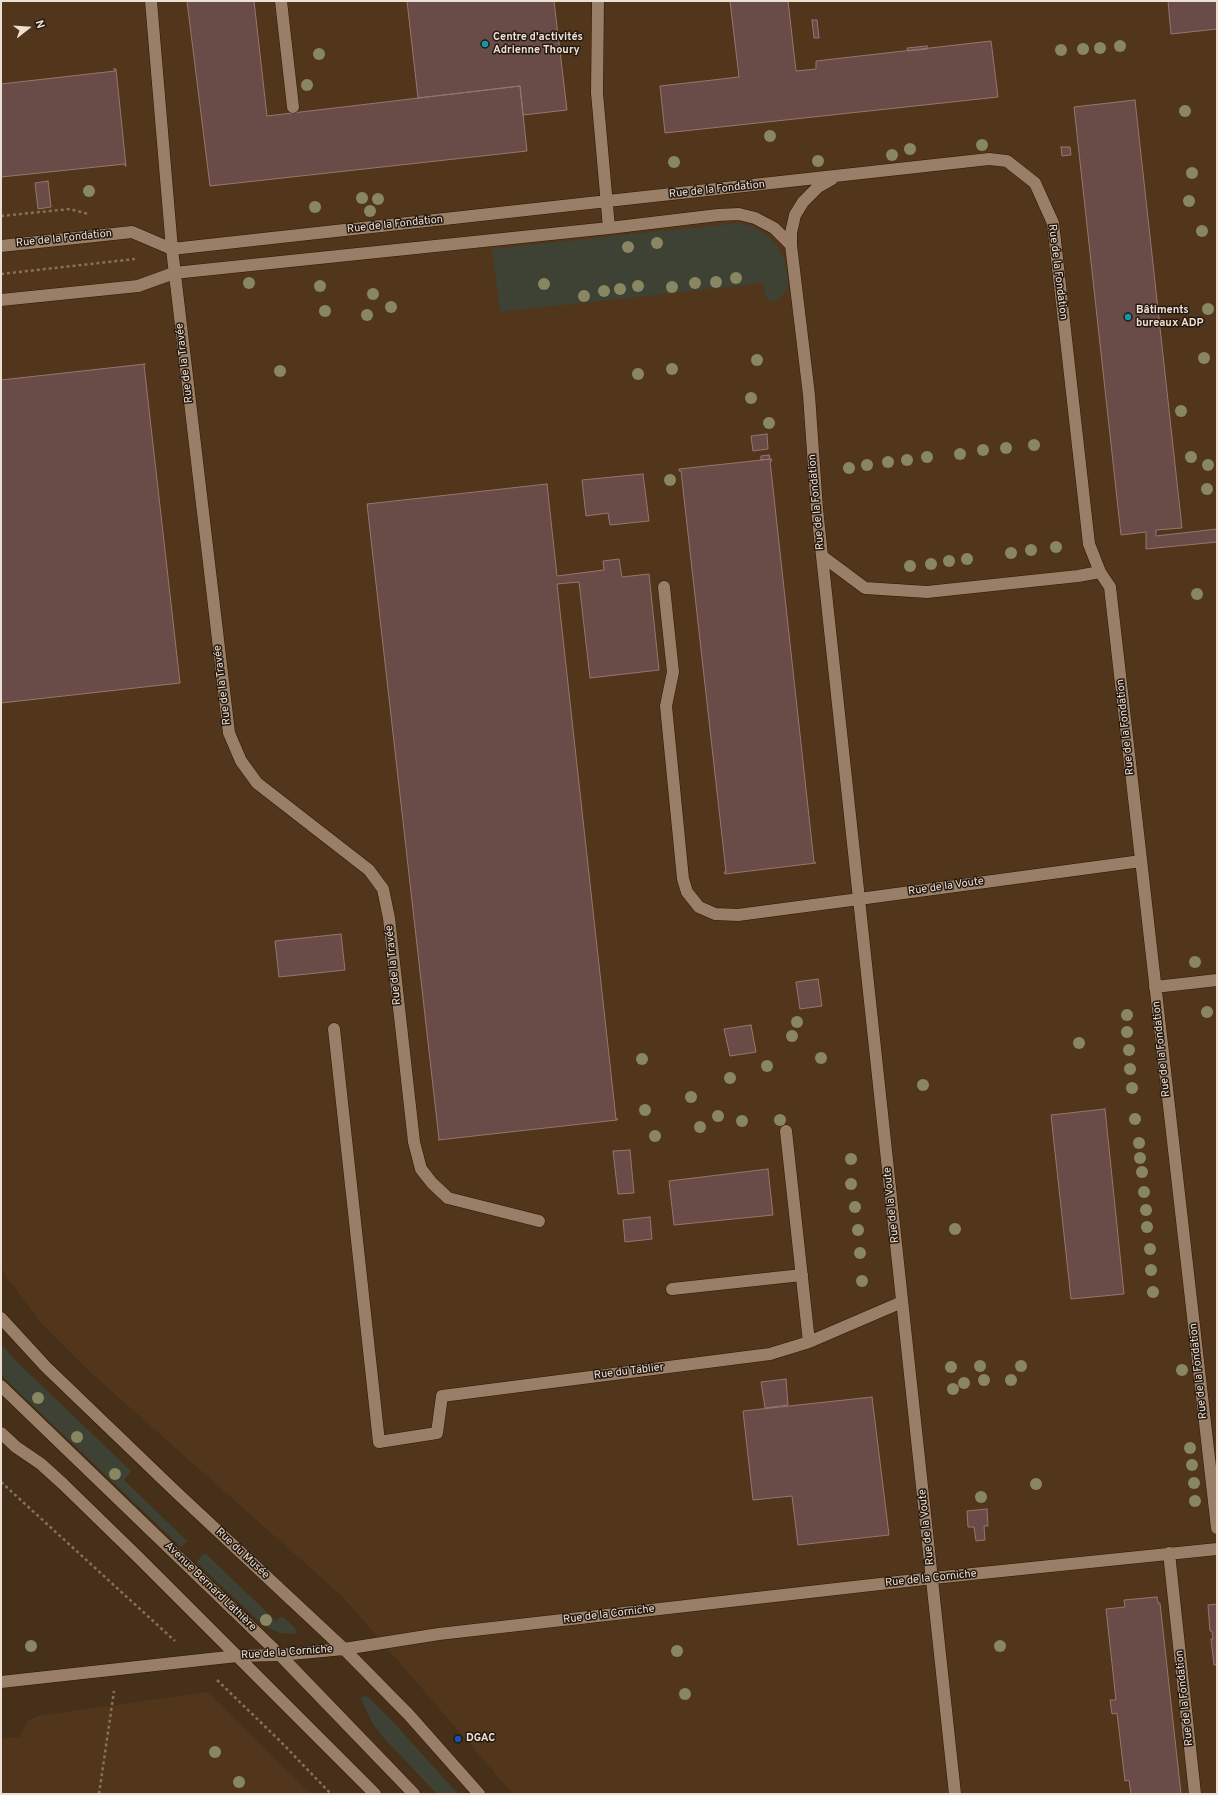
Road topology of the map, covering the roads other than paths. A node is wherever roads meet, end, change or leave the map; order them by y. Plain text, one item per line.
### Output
1 (151, 1) edge
2 (281, 1) edge
3 (598, 1) edge
4 (293, 107) dead end
5 (836, 177) junction
6 (607, 202) junction
7 (609, 228) junction
8 (792, 245) junction
9 (1, 246) edge
10 (172, 249) junction
11 (174, 273) junction
12 (1, 300) edge
13 (822, 556) junction
14 (1100, 572) junction
15 (664, 587) dead end
16 (1141, 861) junction
17 (859, 899) junction
18 (1217, 980) edge
19 (1155, 987) junction
20 (334, 1029) dead end
21 (786, 1131) dead end
22 (538, 1221) dead end
23 (802, 1275) junction
24 (672, 1289) dead end
25 (902, 1302) junction
26 (1, 1318) edge
27 (809, 1342) junction
28 (1, 1386) edge
29 (1, 1433) edge
30 (1217, 1528) edge
31 (1217, 1548) edge
32 (1169, 1554) junction
33 (933, 1578) junction
34 (344, 1649) junction
35 (280, 1655) junction
36 (237, 1656) junction
37 (1, 1682) edge
38 (374, 1794) edge
39 (414, 1794) edge
40 (479, 1794) edge
41 (955, 1794) edge
42 (1195, 1794) edge

1 - 10 main road, Rue de la Travée
2 - 4 main road
3 - 6 main road
5 - 6 main road, Rue de la Fondation
5 - 8 main road, Rue de la Fondation
5 - 14 main road, Rue de la Fondation
6 - 7 main road
6 - 10 main road, Rue de la Fondation
7 - 8 main road
7 - 11 main road
8 - 13 main road, Rue de la Fondation
9 - 10 main road, Rue de la Fondation
10 - 11 main road, Rue de la Travée
11 - 12 main road
11 - 22 main road, Rue de la Travée
13 - 14 main road, Rue de la Fondation
13 - 17 main road
14 - 16 main road, Rue de la Fondation
15 - 17 main road
16 - 17 main road, Rue de la Voute
16 - 19 main road, Rue de la Fondation
17 - 25 main road, Rue de la Voute
18 - 19 main road
19 - 30 main road, Rue de la Fondation
20 - 27 main road, Rue du Tablier
21 - 23 main road
23 - 24 main road
23 - 27 main road
25 - 27 main road, Rue du Tablier
25 - 33 main road, Rue de la Voute
26 - 34 main road, Rue du Musée
28 - 35 main road, Avenue Bernard Lathière
29 - 36 main road
31 - 32 main road, Rue de la Corniche
32 - 33 main road, Rue de la Corniche
32 - 42 main road, Rue de la Fondation
33 - 34 main road, Rue de la Corniche
33 - 41 main road, Rue de la Voute
34 - 35 main road, Rue de la Corniche
34 - 40 main road, Rue du Musée
35 - 36 main road, Rue de la Corniche
35 - 39 main road, Avenue Bernard Lathière
36 - 37 main road, Rue de la Corniche
36 - 38 main road

